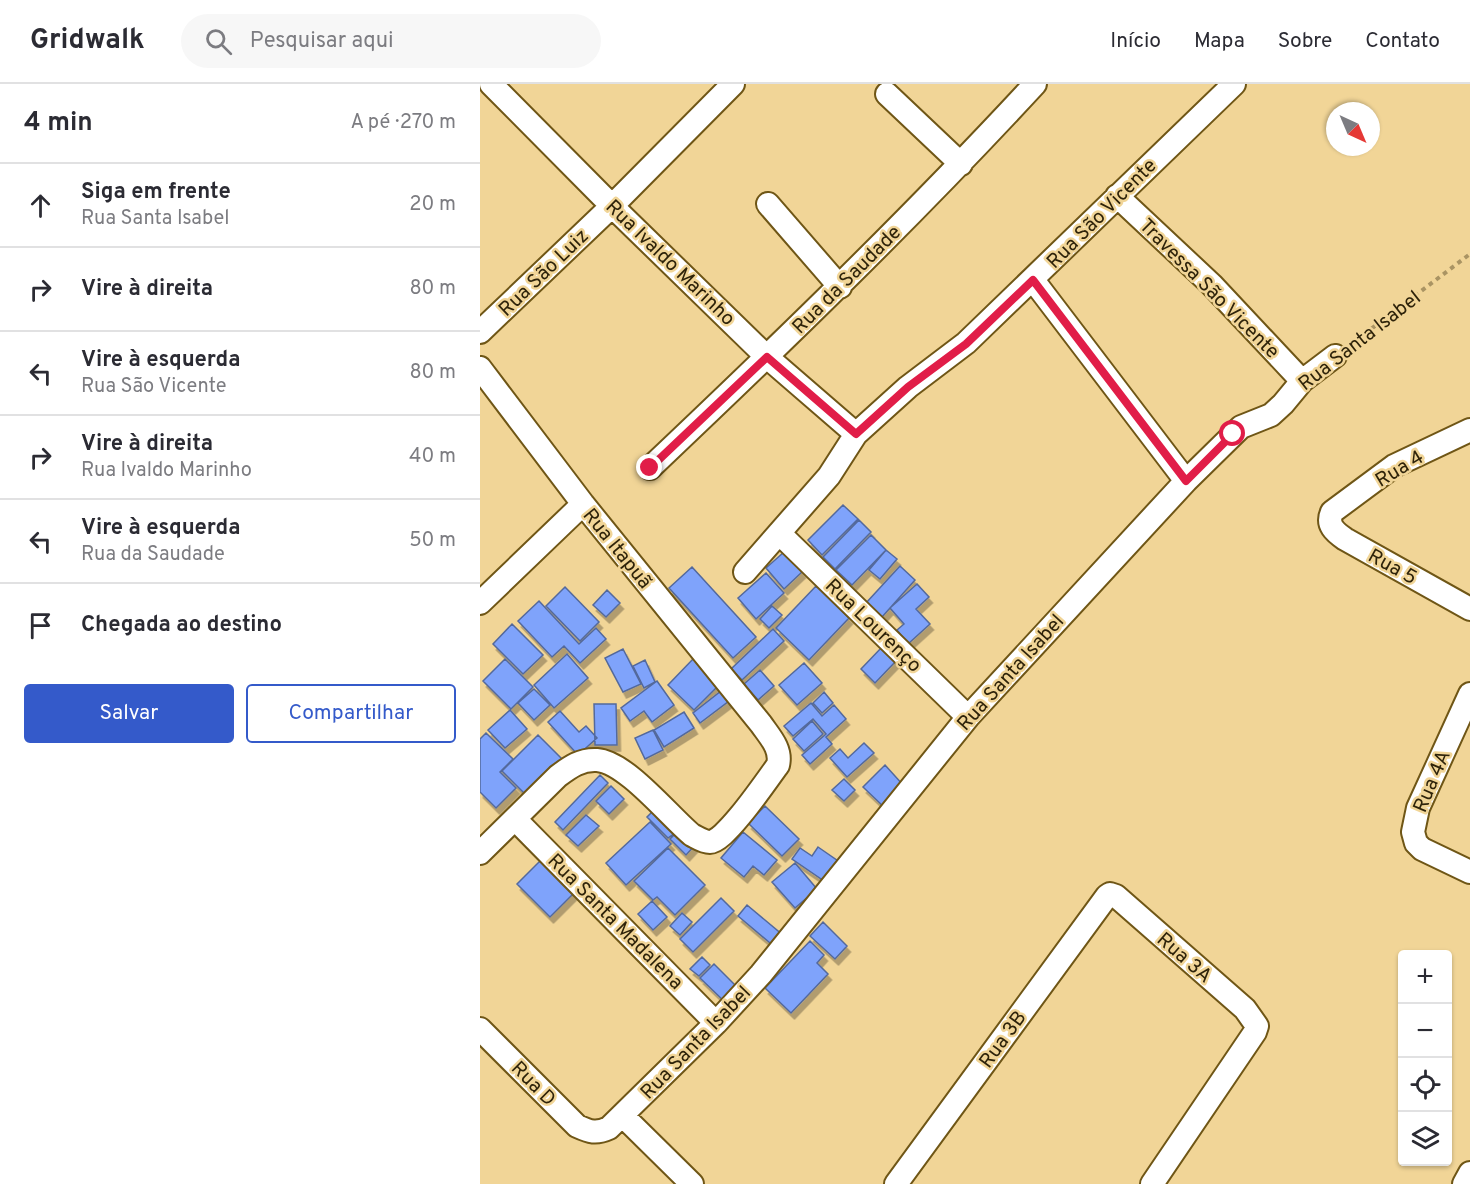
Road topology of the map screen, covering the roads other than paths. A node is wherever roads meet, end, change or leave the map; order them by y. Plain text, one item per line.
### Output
1 (491, 84) edge
2 (733, 84) edge
3 (1035, 84) edge
4 (1234, 84) edge
5 (887, 94) dead end
6 (961, 164) junction
7 (1117, 196) junction
8 (768, 204) dead end
9 (612, 206) junction
10 (1033, 280) junction
11 (840, 287) junction
12 (480, 332) edge
13 (1335, 356) road end
14 (767, 357) junction
15 (480, 368) edge
16 (1302, 381) junction
17 (1470, 430) edge
18 (856, 434) junction
19 (650, 468) dead end
20 (1186, 481) junction
21 (583, 504) junction
22 (1332, 512) joint
23 (779, 533) junction
24 (745, 572) dead end
25 (480, 603) edge
26 (1470, 609) edge
27 (1470, 694) edge
28 (968, 717) junction
29 (515, 819) junction
30 (480, 853) edge
31 (1470, 872) edge
32 (1110, 894) joint
33 (716, 1023) junction
34 (480, 1029) edge
35 (623, 1116) junction
36 (591, 1133) joint
37 (1470, 1173) edge
38 (692, 1184) edge
39 (896, 1184) edge
40 (1152, 1184) edge
41 (1464, 1184) edge

1 - 9 street, Rua Ivaldo Marinho
2 - 9 street, Rua São Luiz
3 - 6 street, Rua da Saudade
4 - 7 street, Rua São Vicente
5 - 6 street
6 - 11 street, Rua da Saudade
7 - 10 street, Rua São Vicente
7 - 16 street, Travessa São Vicente
8 - 11 street
9 - 12 street, Rua São Luiz
9 - 14 street, Rua Ivaldo Marinho
10 - 18 street, Rua São Vicente
10 - 20 street
11 - 14 street, Rua da Saudade
13 - 16 street, Rua Santa Isabel
14 - 18 street, Rua Ivaldo Marinho
14 - 19 street, Rua da Saudade
15 - 21 street, Rua Itapuã
16 - 20 street, Rua Santa Isabel
17 - 22 street, Rua 4
18 - 23 street, Rua São Vicente
20 - 28 street, Rua Santa Isabel
21 - 25 street
21 - 29 street, Rua Itapuã
22 - 26 street, Rua 5
23 - 24 street, Rua São Vicente
23 - 28 street, Rua Lourenço
27 - 31 street, Rua 4A
28 - 33 street, Rua Santa Isabel
29 - 30 street
29 - 33 street, Rua Santa Madalena
32 - 39 street, Rua 3B
32 - 40 street, Rua 3A
33 - 35 street, Rua Santa Isabel
34 - 36 street, Rua D
35 - 36 street, Rua Santa Isabel
35 - 38 street
37 - 41 street

